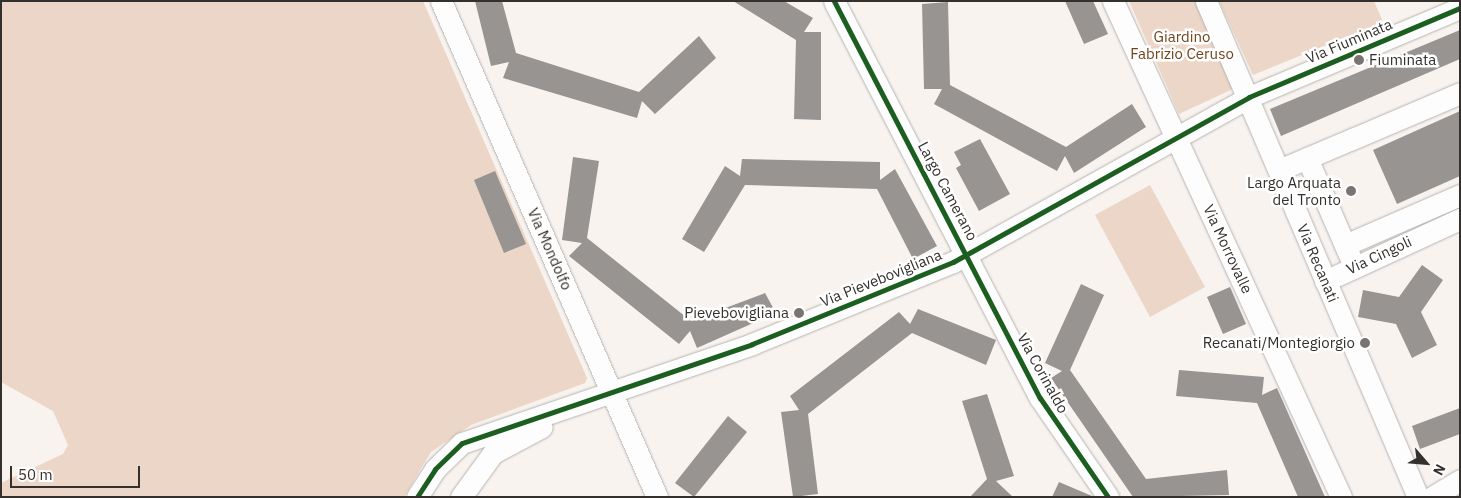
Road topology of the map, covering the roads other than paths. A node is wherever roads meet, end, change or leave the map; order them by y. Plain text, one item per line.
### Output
1 (441, 1) edge
2 (834, 1) edge
3 (1113, 1) edge
4 (1206, 1) edge
5 (1460, 8) edge
6 (1460, 93) edge
7 (1249, 96) junction
8 (1174, 135) junction
9 (1307, 158) junction
10 (1279, 170) junction
11 (1460, 195) edge
12 (1424, 210) junction
13 (1460, 219) edge
14 (1433, 231) junction
15 (1345, 245) junction
16 (968, 255) junction
17 (1354, 266) junction
18 (1325, 281) junction
19 (614, 394) junction
20 (1460, 480) edge
21 (417, 497) edge
22 (461, 497) edge
23 (656, 497) edge
24 (1108, 497) edge
25 (1341, 497) edge
26 (1418, 497) edge
27 (1432, 497) edge

1 - 19 street, Via Mondolfo
2 - 16 street, Largo Camerano
3 - 8 street, Via Morrovalle
4 - 7 street, Via Recanati
5 - 7 street, Via Fiuminata
6 - 9 street
7 - 8 street, Via Pievebovigliana
7 - 10 street, Via Recanati
8 - 16 street, Via Pievebovigliana
8 - 25 street, Via Morrovalle
9 - 10 street
9 - 15 street
10 - 18 street, Via Recanati
11 - 12 street, Via Cingoli
12 - 14 street
12 - 15 street, Via Cingoli
13 - 14 street, Via Cingoli
14 - 17 street, Via Cingoli
15 - 17 street
16 - 19 street, Via Pievebovigliana
16 - 24 street, Via Corinaldo
17 - 18 street, Via Cingoli
18 - 26 street, Via Recanati
19 - 21 street
19 - 22 street
19 - 23 street, Via Mondolfo
20 - 27 street

